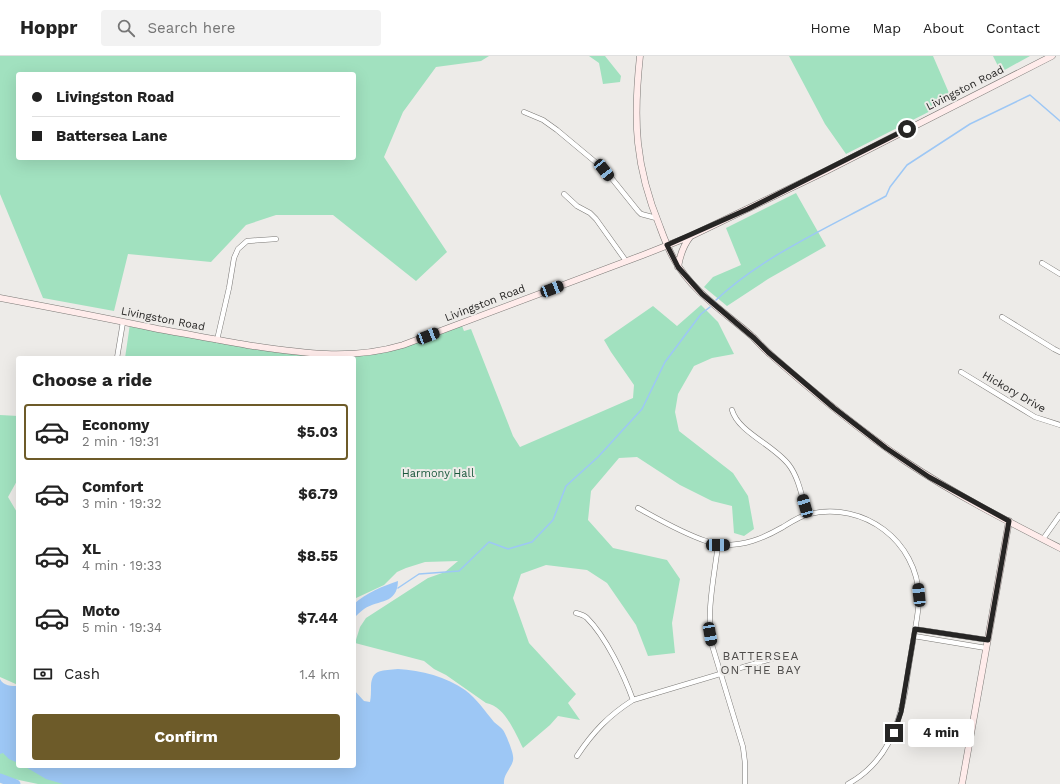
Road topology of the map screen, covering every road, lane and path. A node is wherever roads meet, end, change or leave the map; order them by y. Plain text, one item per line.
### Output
1 (640, 56) edge
2 (1052, 56) edge
3 (524, 112) dead end
4 (564, 194) dead end
5 (656, 218) junction
6 (691, 236) junction
7 (276, 239) dead end
8 (667, 245) junction
9 (626, 262) junction
10 (1042, 263) dead end
11 (678, 267) junction
12 (1060, 274) edge
13 (0, 298) edge
14 (1002, 318) dead end
15 (123, 322) junction
16 (217, 340) junction
17 (1060, 352) edge
18 (118, 356) edge
19 (961, 372) dead end
20 (732, 410) dead end
21 (1060, 425) edge
22 (638, 508) dead end
23 (808, 514) junction
24 (1060, 515) edge
25 (1009, 521) junction
26 (1043, 539) junction
27 (718, 545) junction
28 (1060, 548) edge
29 (576, 613) dead end
30 (915, 629) junction
31 (914, 636) junction
32 (988, 640) junction
33 (986, 648) junction
34 (784, 655) dead end
35 (721, 673) junction
36 (632, 700) junction
37 (577, 756) dead end
38 (858, 782) edge
39 (746, 784) edge
40 (848, 784) edge
41 (962, 784) edge

1 - 5 main road
2 - 6 main road, Livingston Road
3 - 5 street
4 - 9 street
5 - 8 main road
6 - 8 main road, Livingston Road
6 - 11 main road
7 - 16 street
8 - 9 main road, Livingston Road
8 - 11 main road
9 - 16 main road, Livingston Road
10 - 12 street
11 - 25 main road
13 - 15 main road, Livingston Road
14 - 17 street
15 - 16 main road, Livingston Road
15 - 18 street
19 - 21 street, Hickory Drive
20 - 23 street
22 - 27 street
23 - 27 street
23 - 30 street
24 - 26 street
25 - 26 main road
25 - 32 main road
26 - 28 main road
27 - 35 street
29 - 36 street
30 - 31 street
30 - 32 street
31 - 33 street
31 - 38 street
32 - 33 main road
33 - 41 main road
34 - 35 street
35 - 36 street
35 - 39 street
36 - 37 street
38 - 40 street

